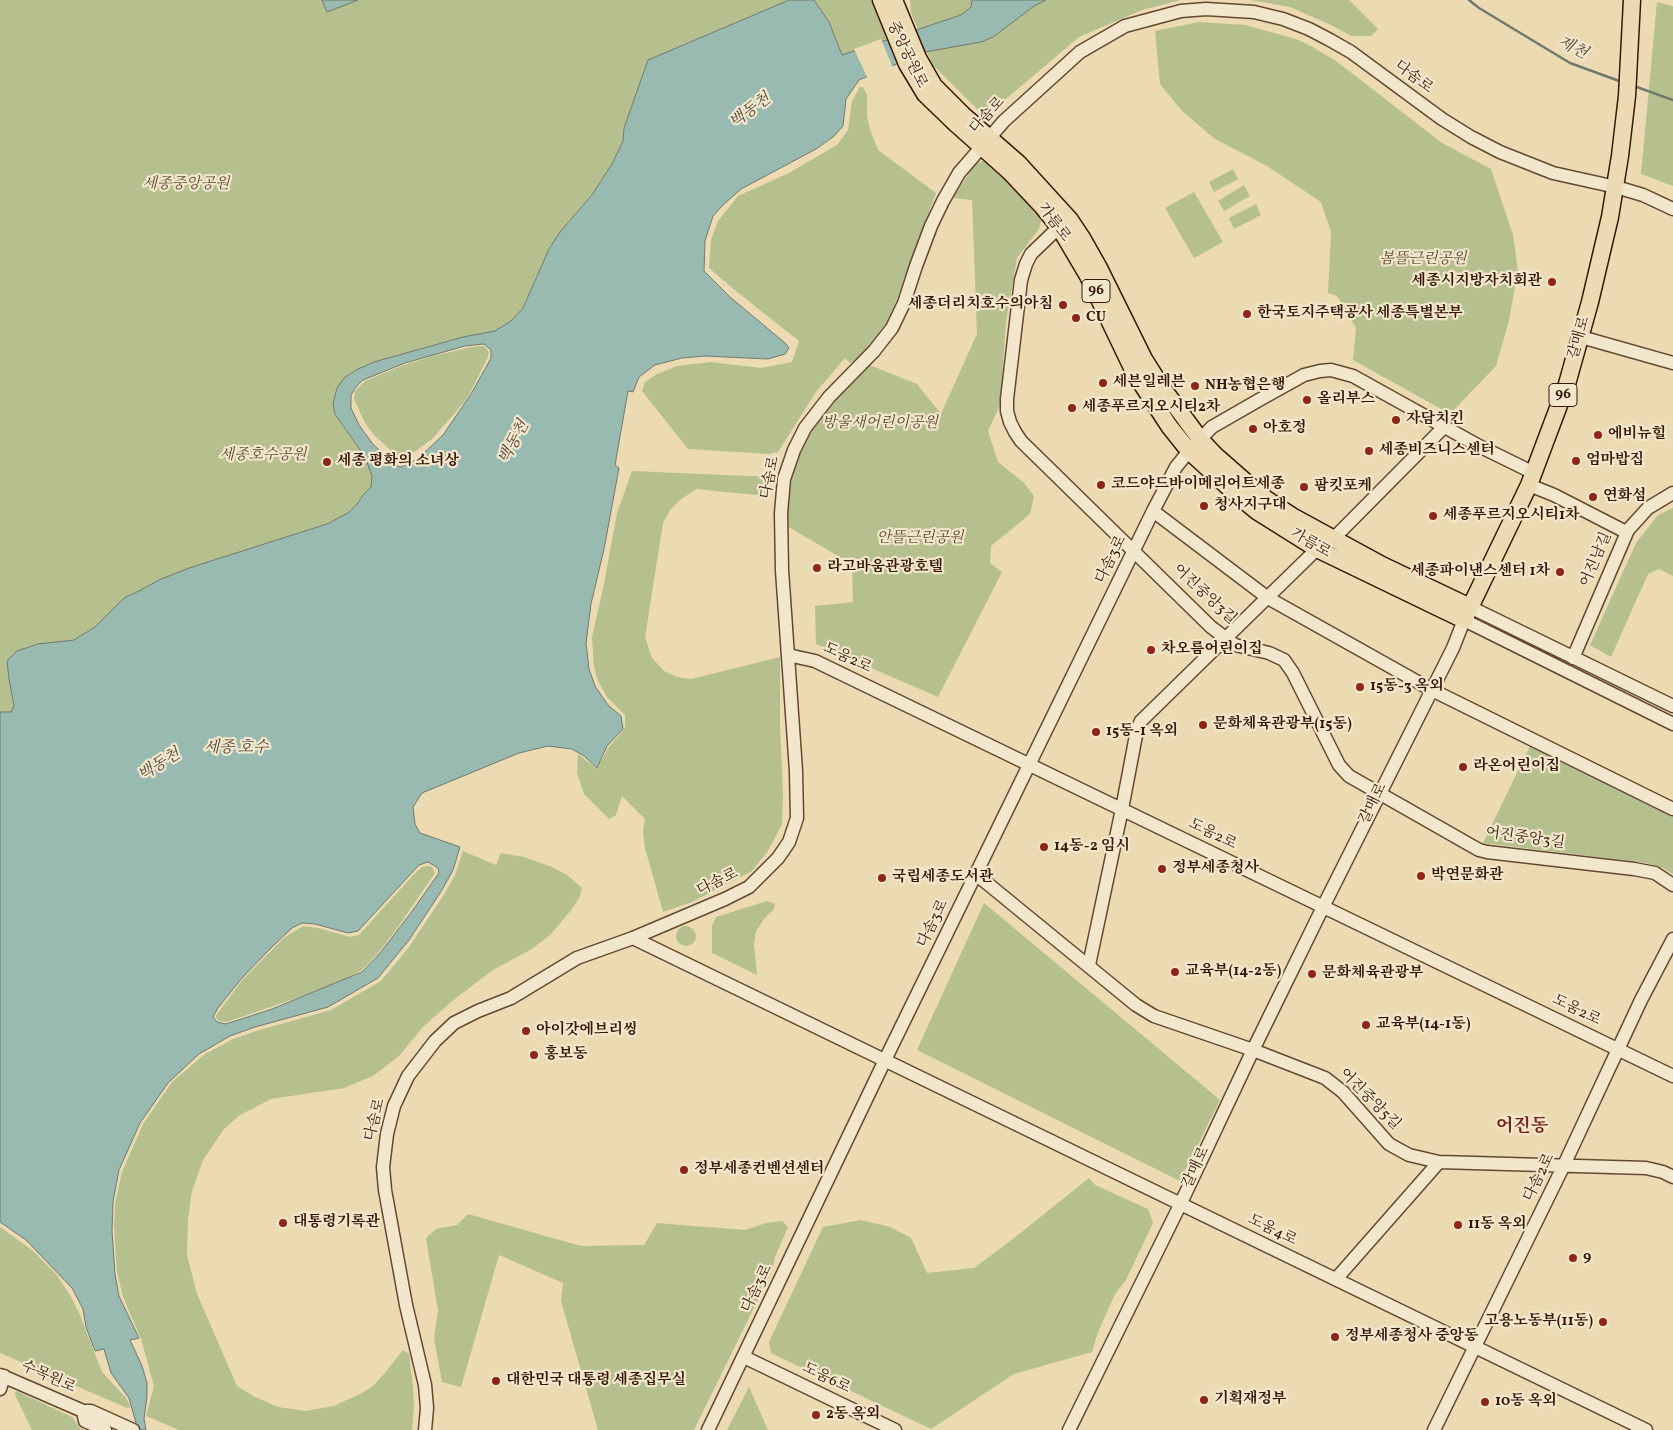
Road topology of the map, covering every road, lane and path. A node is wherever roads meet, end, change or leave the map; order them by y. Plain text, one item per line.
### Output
1 (881, 0) edge
2 (894, 0) edge
3 (1632, 0) edge
4 (898, 27) junction
5 (986, 142) junction
6 (1616, 186) junction
7 (1673, 209) edge
8 (1059, 227) junction
9 (1581, 337) junction
10 (1673, 363) edge
11 (1444, 427) junction
12 (1194, 445) junction
13 (1532, 479) junction
14 (1673, 493) edge
15 (1153, 512) junction
16 (1626, 532) junction
17 (1333, 539) junction
18 (1317, 549) junction
19 (1134, 551) junction
20 (1268, 598) junction
21 (1467, 614) junction
22 (1225, 639) junction
23 (788, 655) junction
24 (1573, 658) junction
25 (1432, 690) junction
26 (1673, 706) edge
27 (1673, 724) edge
28 (1030, 765) junction
29 (1379, 793) junction
30 (1122, 809) junction
31 (1673, 809) edge
32 (977, 875) junction
33 (1673, 885) edge
34 (1323, 907) junction
35 (633, 938) junction
36 (1673, 939) edge
37 (1089, 965) junction
38 (1618, 1049) junction
39 (1253, 1050) junction
40 (885, 1060) junction
41 (1673, 1076) edge
42 (1439, 1162) junction
43 (1564, 1165) junction
44 (1673, 1177) edge
45 (1180, 1205) junction
46 (1336, 1279) junction
47 (1475, 1347) junction
48 (744, 1357) junction
49 (2, 1375) edge
50 (0, 1389) edge
51 (84, 1411) junction
52 (128, 1428) edge
53 (104, 1430) edge
54 (426, 1430) edge
55 (708, 1430) edge
56 (895, 1430) edge
57 (1069, 1430) edge
58 (1434, 1430) edge
59 (1646, 1430) edge

1 - 4 main road, 중앙공원로 / 96
2 - 4 main road, 중앙공원로 / 96
3 - 6 main road, 갈매로 / 96
4 - 5 main road, 중앙공원로 / 96
5 - 6 street, 다솜로
5 - 8 main road, 가름로 / 96
5 - 12 main road, 가름로 / 96
5 - 23 street, 다솜로
6 - 7 street, 다솜로
6 - 9 main road, 갈매로 / 96
8 - 12 main road, 가름로 / 96
8 - 19 street, 어진중앙3길
9 - 10 street
9 - 13 main road, 갈매로 / 96
11 - 12 street, 다솜3로
11 - 13 street, 다솜3로
11 - 17 street
12 - 15 street, 다솜3로
12 - 17 main road, 가름로 / 96
12 - 18 main road, 가름로 / 96
13 - 16 street, 다솜3로
13 - 21 main road, 갈매로 / 96
14 - 16 street, 어진남길
15 - 19 street, 다솜3로
15 - 20 street
16 - 24 street, 어진남길
17 - 21 main road, 가름로 / 96
18 - 20 street
18 - 21 main road, 가름로 / 96
19 - 22 street, 어진중앙3길
19 - 28 street, 다솜3로
20 - 22 street
20 - 25 street
21 - 24 street, 가름로
21 - 25 street, 갈매로
21 - 27 street, 가름로
22 - 29 street, 어진중앙3길
22 - 30 street
23 - 28 street, 도움2로
23 - 35 street, 다솜로
24 - 26 street, 가름로
25 - 29 street, 갈매로
25 - 31 street
28 - 30 street, 도움2로
28 - 32 street, 다솜3로
29 - 33 street, 어진중앙3길
29 - 34 street, 갈매로
30 - 34 street, 도움2로
30 - 37 street
32 - 37 street, 어진중앙5길
32 - 40 street, 다솜3로
34 - 38 street, 도움2로
34 - 39 street, 갈매로
35 - 40 street, 도움4로
35 - 54 street, 다솜로
36 - 38 street, 다솜2로
37 - 39 street, 어진중앙5길
38 - 41 street, 도움2로
38 - 43 street, 다솜2로
39 - 42 street, 어진중앙5길
39 - 45 street, 갈매로
40 - 45 street, 도움4로
40 - 48 street, 다솜3로
42 - 43 street, 어진중앙5길
42 - 46 street
43 - 44 street, 어진중앙5길
43 - 47 street, 다솜2로
45 - 46 street, 도움4로
45 - 57 street, 갈매로
46 - 47 street, 도움4로
47 - 58 street, 다솜2로
47 - 59 street, 도움4로
48 - 55 street, 다솜3로
48 - 56 street, 도움6로
49 - 50 street
49 - 51 street, 수목원로
51 - 52 street, 수목원로
51 - 53 street, 수목원로

